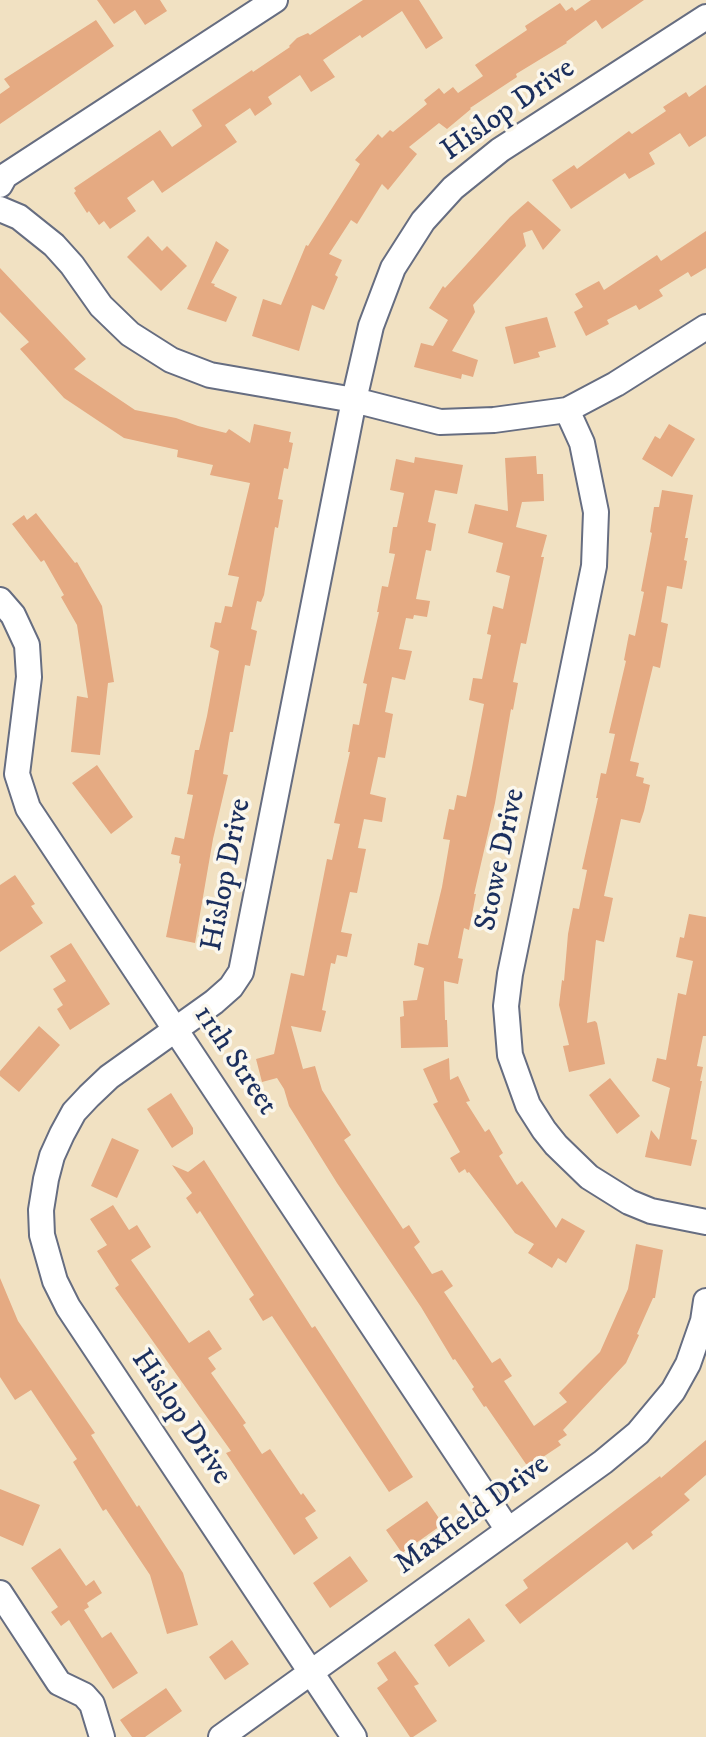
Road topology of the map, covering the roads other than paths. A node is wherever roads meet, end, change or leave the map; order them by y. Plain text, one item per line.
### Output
1 (275, 0) edge
2 (701, 0) edge
3 (706, 7) edge
4 (706, 17) edge
5 (0, 185) edge
6 (0, 209) edge
7 (706, 327) edge
8 (354, 400) junction
9 (567, 410) junction
10 (0, 600) edge
11 (176, 1030) junction
12 (706, 1222) edge
13 (706, 1301) edge
14 (508, 1530) junction
15 (0, 1593) edge
16 (310, 1671) junction
17 (102, 1737) edge
18 (220, 1737) edge
19 (354, 1737) edge

1 - 5 street
2 - 3 street
4 - 8 street, Hislop Drive
6 - 8 street
7 - 9 street
8 - 9 street
8 - 11 street, Hislop Drive
9 - 12 street, Stowe Drive
10 - 11 street, 11th Street
11 - 14 street, 11th Street
11 - 16 street, Hislop Drive
13 - 14 street, Maxfield Drive
14 - 16 street, Maxfield Drive
15 - 17 street
16 - 18 street, Maxfield Drive
16 - 19 street, Hislop Drive

